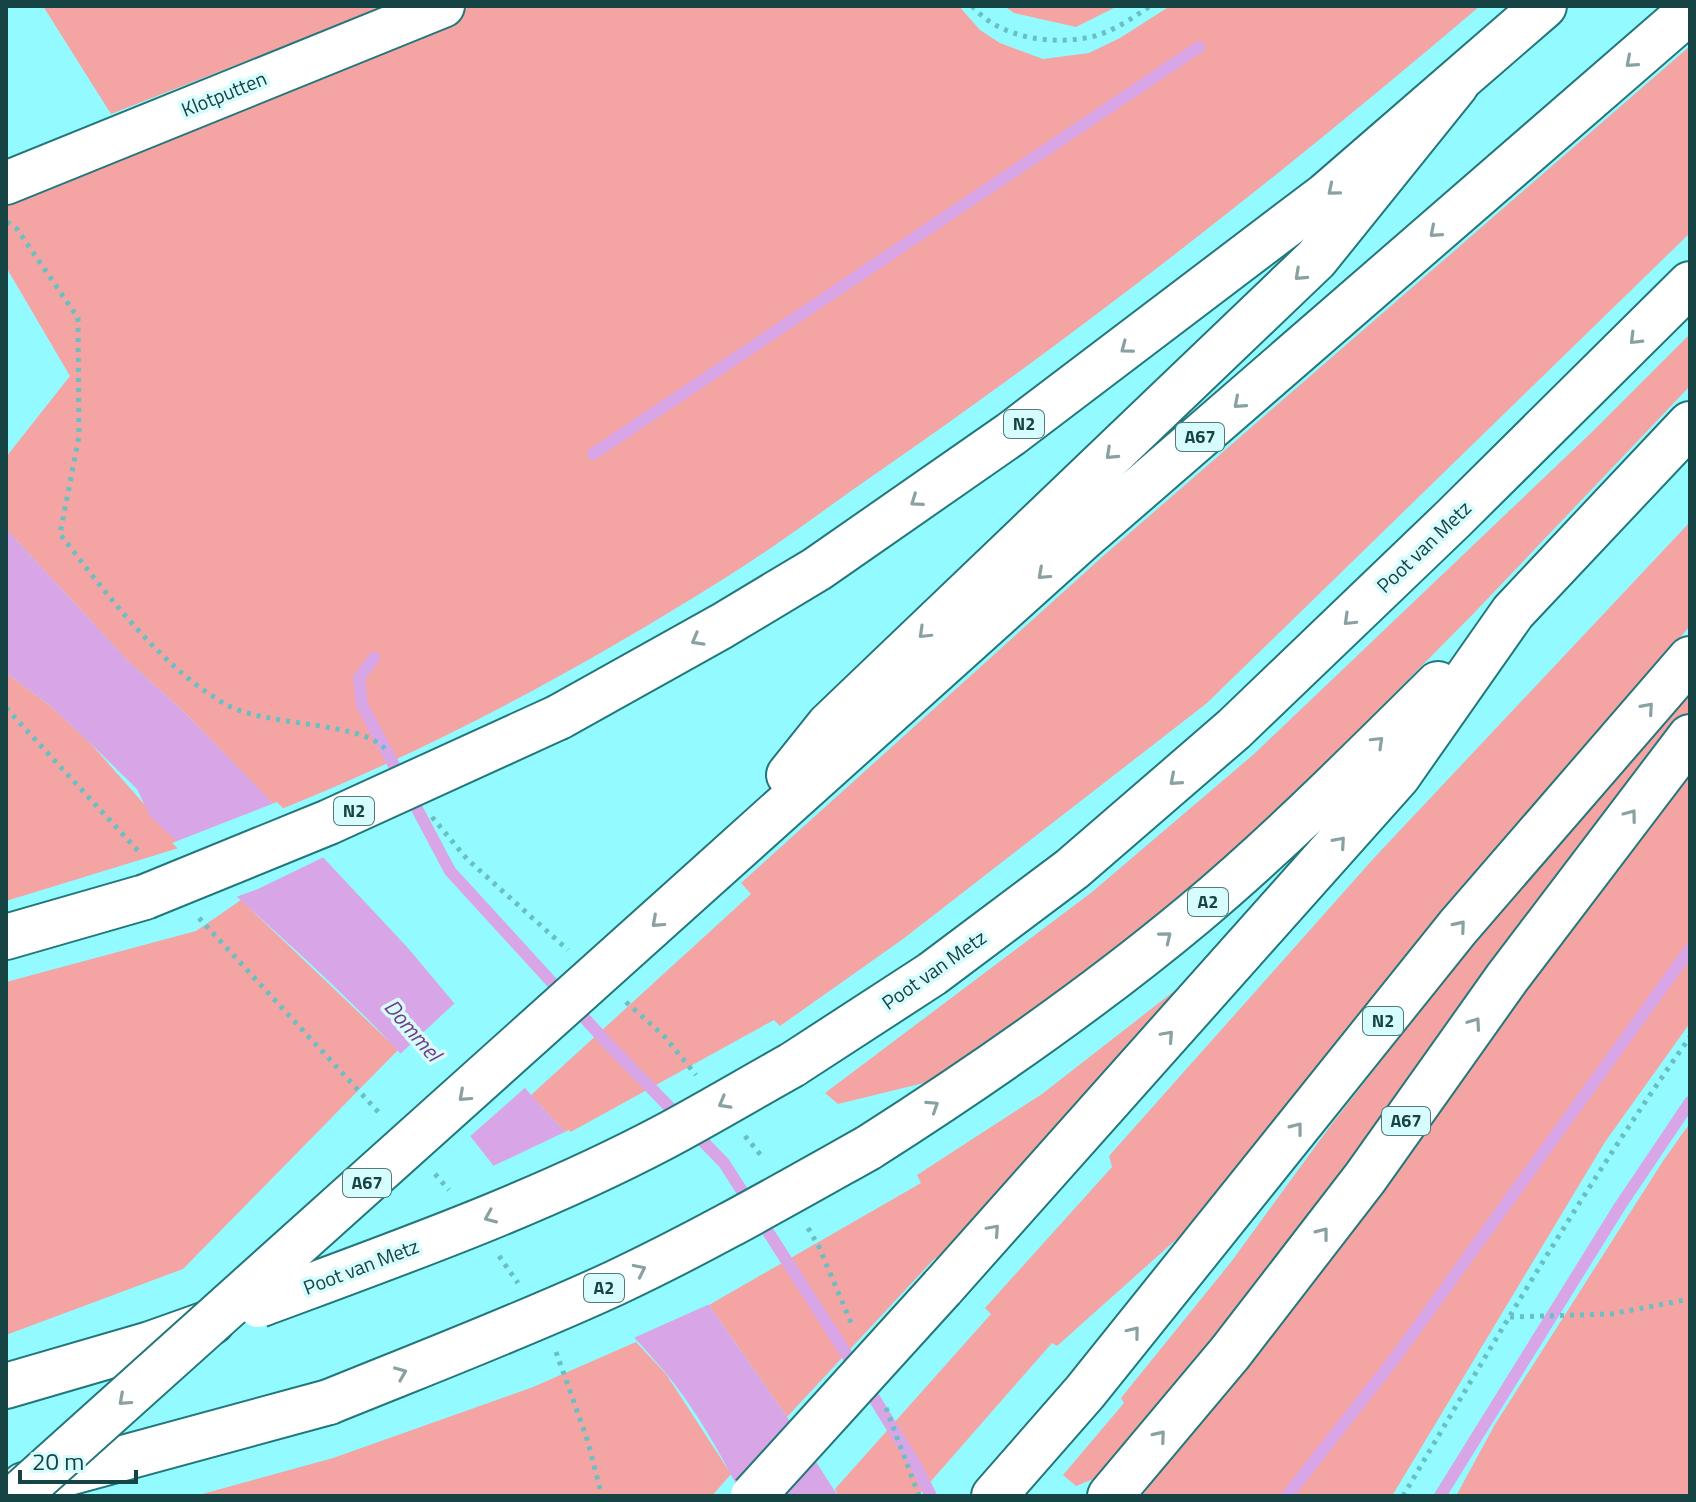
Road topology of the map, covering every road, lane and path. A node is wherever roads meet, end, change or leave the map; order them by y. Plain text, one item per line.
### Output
1 (443, 6) edge
2 (972, 6) edge
3 (1150, 6) edge
4 (1544, 6) edge
5 (1690, 11) edge
6 (1456, 85) junction
7 (6, 183) edge
8 (6, 222) edge
9 (1690, 284) edge
10 (1690, 424) edge
11 (1513, 612) junction
12 (1690, 659) edge
13 (6, 708) edge
14 (1690, 737) edge
15 (389, 754) dead end
16 (427, 809) dead end
17 (715, 869) junction
18 (146, 878) junction
19 (189, 907) dead end
20 (6, 937) edge
21 (571, 953) dead end
22 (617, 994) dead end
23 (1690, 1037) edge
24 (704, 1085) dead end
25 (383, 1118) dead end
26 (744, 1134) dead end
27 (426, 1164) dead end
28 (773, 1171) dead end
29 (457, 1199) dead end
30 (804, 1222) dead end
31 (492, 1245) dead end
32 (526, 1296) dead end
33 (1690, 1299) edge
34 (1509, 1317) junction
35 (852, 1325) dead end
36 (555, 1348) dead end
37 (6, 1386) edge
38 (882, 1398) dead end
39 (6, 1490) edge
40 (17, 1496) edge
41 (602, 1496) edge
42 (753, 1496) edge
43 (919, 1496) edge
44 (994, 1496) edge
45 (1110, 1496) edge
46 (1403, 1496) edge

1 - 7 street, Klotputten
2 - 3 path
4 - 6 highway, N2
5 -> 17 highway, A67
6 -> 17 highway, N2
6 -> 18 highway, N2, bridge
8 - 15 path
9 -> 37 highway, Poot van Metz, bridge
10 - 11 highway, A2
39 -> 11 highway, A2, bridge
42 -> 11 highway, bridge
44 -> 12 highway, N2
13 - 18 path
45 -> 14 highway, A67
16 - 21 path
17 -> 40 highway, A67, bridge
18 - 20 highway, N2
19 - 25 path
22 - 24 path
23 - 34 path
26 - 28 path
27 - 29 path
30 - 35 path
31 - 32 path
33 - 34 path
34 - 46 path
36 - 41 path
38 - 43 path

